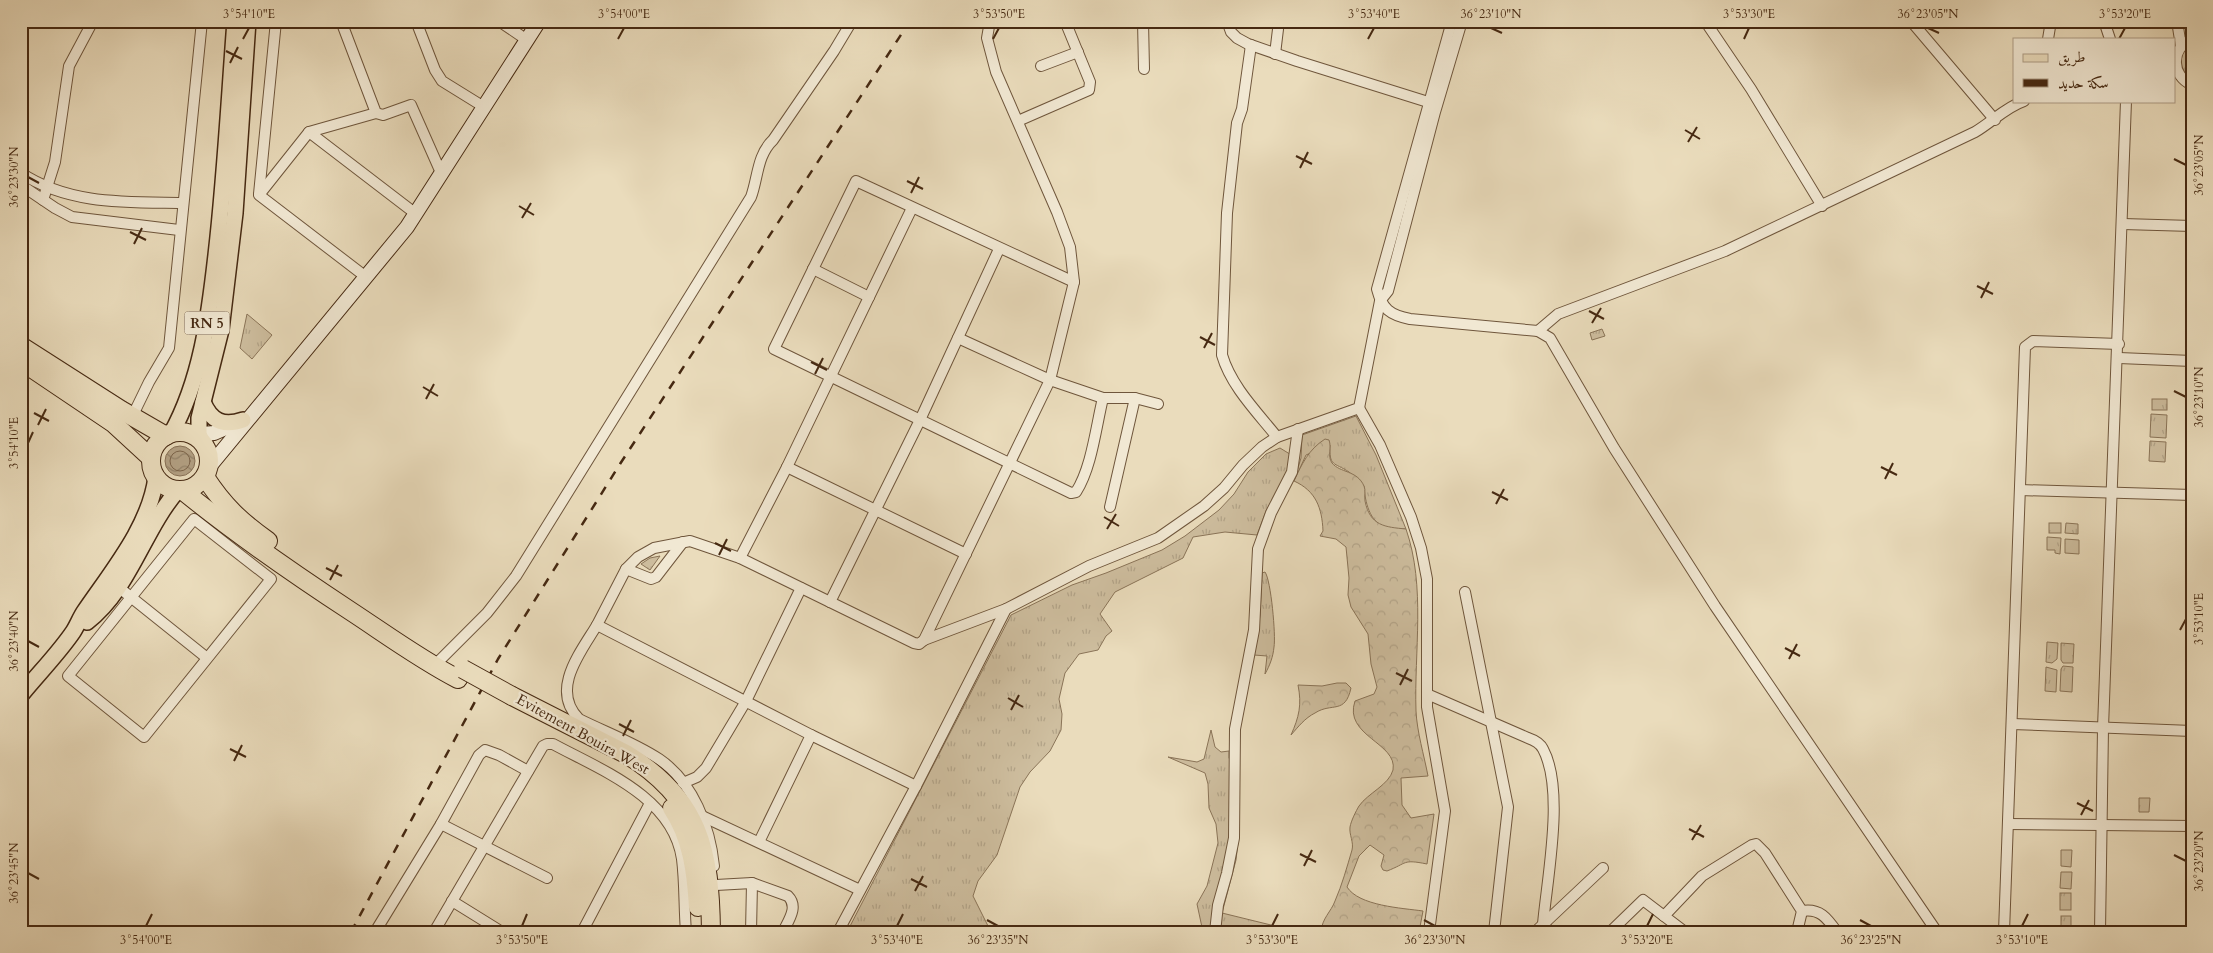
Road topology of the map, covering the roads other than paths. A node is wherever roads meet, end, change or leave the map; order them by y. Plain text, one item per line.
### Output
1 (93, 21) edge
2 (202, 21) edge
3 (235, 21) edge
4 (248, 21) edge
5 (276, 21) edge
6 (341, 21) edge
7 (416, 21) edge
8 (499, 21) edge
9 (539, 21) edge
10 (852, 21) edge
11 (990, 21) edge
12 (1143, 21) edge
13 (1227, 21) edge
14 (1279, 21) edge
15 (1452, 21) edge
16 (1462, 21) edge
17 (1705, 21) edge
18 (1911, 21) edge
19 (2051, 21) edge
20 (2104, 21) edge
21 (2177, 21) edge
22 (1067, 22) edge
23 (2048, 38) edge
24 (2110, 38) edge
25 (2192, 39) edge
26 (527, 40) junction
27 (1251, 45) junction
28 (2178, 50) edge
29 (1078, 52) junction
30 (1276, 54) junction
31 (1041, 66) dead end
32 (2176, 68) edge
33 (1144, 69) dead end
34 (2176, 79) edge
35 (2189, 84) edge
36 (1428, 102) junction
37 (2022, 102) edge
38 (2126, 102) edge
39 (484, 107) junction
40 (376, 113) junction
41 (1995, 120) junction
42 (1018, 121) junction
43 (309, 132) junction
44 (21, 173) edge
45 (442, 175) junction
46 (21, 185) edge
47 (48, 187) junction
48 (259, 195) junction
49 (43, 200) junction
50 (182, 203) junction
51 (1822, 206) junction
52 (912, 208) junction
53 (416, 214) junction
54 (2123, 224) junction
55 (2192, 226) edge
56 (179, 230) junction
57 (999, 249) junction
58 (813, 269) junction
59 (366, 278) junction
60 (1074, 282) junction
61 (869, 297) junction
62 (1380, 301) junction
63 (1538, 331) junction
64 (958, 338) junction
65 (2119, 344) junction
66 (21, 346) edge
67 (2118, 358) junction
68 (2192, 360) edge
69 (21, 361) edge
70 (830, 377) junction
71 (1050, 380) junction
72 (1103, 398) junction
73 (1135, 398) junction
74 (203, 402) junction
75 (1158, 404) dead end
76 (259, 406) junction
77 (1359, 408) junction
78 (132, 418) junction
79 (243, 420) junction
80 (920, 420) junction
81 (1298, 429) junction
82 (168, 435) junction
83 (198, 437) junction
84 (1276, 437) junction
85 (152, 458) junction
86 (1011, 463) junction
87 (787, 467) junction
88 (207, 472) junction
89 (156, 478) junction
90 (180, 490) junction
91 (2020, 490) junction
92 (2112, 494) junction
93 (2192, 495) edge
94 (1110, 506) dead end
95 (876, 511) junction
96 (197, 513) junction
97 (683, 542) junction
98 (966, 554) junction
99 (740, 558) junction
100 (626, 569) junction
101 (117, 586) junction
102 (801, 588) junction
103 (1466, 592) dead end
104 (131, 597) junction
105 (830, 602) junction
106 (1006, 609) junction
107 (597, 625) junction
108 (72, 633) junction
109 (924, 640) junction
110 (207, 658) junction
111 (438, 662) junction
112 (1427, 694) junction
113 (21, 695) edge
114 (510, 701) junction
115 (746, 701) junction
116 (566, 716) junction
117 (1491, 722) junction
118 (2012, 724) junction
119 (2103, 728) junction
120 (2192, 731) edge
121 (811, 735) junction
122 (528, 771) junction
123 (683, 783) junction
124 (916, 786) junction
125 (650, 803) junction
126 (702, 816) junction
127 (441, 824) junction
128 (2008, 824) junction
129 (2102, 825) junction
130 (2192, 826) edge
131 (759, 842) junction
132 (484, 847) junction
133 (1603, 868) dead end
134 (547, 878) dead end
135 (752, 883) junction
136 (716, 885) junction
137 (860, 890) junction
138 (452, 901) junction
139 (1802, 911) junction
140 (1664, 916) junction
141 (1546, 928) edge
142 (375, 932) edge
143 (434, 932) edge
144 (502, 932) edge
145 (582, 932) edge
146 (686, 932) edge
147 (700, 932) edge
148 (711, 932) edge
149 (719, 932) edge
150 (751, 932) edge
151 (783, 932) edge
152 (838, 932) edge
153 (1215, 932) edge
154 (1429, 932) edge
155 (1494, 932) edge
156 (1535, 932) edge
157 (1610, 932) edge
158 (1685, 932) edge
159 (1797, 932) edge
160 (1837, 932) edge
161 (1937, 932) edge
162 (2004, 932) edge
163 (2100, 932) edge

1 - 47 street
2 - 50 street
3 - 82 main road, RN 5
4 - 74 main road, RN 5
5 - 48 street
6 - 40 street
7 - 39 street
8 - 26 street
9 - 26 main road
10 - 111 street
11 - 42 street
12 - 33 street
13 - 27 street
14 - 30 street
15 - 36 street
16 - 62 street
17 - 51 street
18 - 41 street
19 - 23 street
20 - 24 street
21 - 28 street
22 - 29 street
25 - 28 street
26 - 39 main road
27 - 30 street
27 - 84 street
29 - 31 street
29 - 42 street
30 - 36 street
32 - 35 street
34 - 35 street
36 - 62 street
37 - 41 street
38 - 54 street
39 - 45 main road
40 - 43 street
40 - 45 street
41 - 51 street
42 - 60 street
43 - 48 street
43 - 53 street
44 - 47 street
45 - 53 main road
46 - 49 street
47 - 49 street
47 - 50 street
48 - 59 street
49 - 56 street
50 - 56 street
51 - 63 street
52 - 57 street
52 - 58 street
52 - 61 street
53 - 59 main road
54 - 55 street
54 - 65 street
56 - 78 street
57 - 60 street
57 - 64 street
58 - 61 street
58 - 70 street
59 - 76 main road
60 - 71 street
61 - 70 street
62 - 63 street
62 - 77 street
63 - 161 street
64 - 71 street
64 - 80 street
65 - 67 street
65 - 91 street
66 - 78 highway
67 - 68 street
67 - 92 street
69 - 85 highway
70 - 80 street
70 - 87 street
71 - 72 street
71 - 86 street
72 - 73 street
72 - 86 street
73 - 75 street
73 - 94 street
74 - 79 main road
74 - 83 main road, RN 5
76 - 79 main road
76 - 88 main road
77 - 81 street
77 - 112 street
78 - 82 highway
79 - 83 main road
80 - 86 street
80 - 95 street
81 - 84 street
81 - 153 street
82 - 83 highway
82 - 85 highway
83 - 88 highway
84 - 106 street
85 - 89 highway
86 - 98 street
87 - 95 street
87 - 99 street
88 - 90 highway
88 - 111 highway
89 - 90 highway
89 - 108 main road
90 - 96 highway
90 - 101 main road
91 - 92 street
91 - 118 street
92 - 93 street
92 - 119 street
95 - 98 street
95 - 105 street
96 - 104 street
96 - 110 street
96 - 111 highway
97 - 99 street
97 - 100 street
97 - 100 street
98 - 109 street
99 - 102 street
100 - 107 street
101 - 104 street
101 - 108 main road
102 - 105 street
102 - 115 street
103 - 117 street
104 - 110 street
104 - 110 street
105 - 109 street
106 - 109 street
106 - 124 street
107 - 115 street
107 - 116 street
108 - 113 main road
111 - 114 highway, Evitement Bouira West, bridge
112 - 117 street
112 - 154 street
114 - 116 highway, Evitement Bouira West
114 - 147 highway, Evitement Bouira West
115 - 121 street
115 - 123 street
116 - 123 street
116 - 148 highway, Evitement Bouira West
117 - 141 street
117 - 155 street
118 - 119 street
118 - 128 street
119 - 120 street
119 - 129 street
121 - 124 street
121 - 131 street
122 - 125 street
122 - 127 street
122 - 132 street
123 - 126 street
124 - 137 street
125 - 145 street
125 - 146 street
126 - 131 street
126 - 136 street
127 - 132 street
127 - 142 street
128 - 129 street
128 - 162 street
129 - 130 street
129 - 163 street
131 - 137 street
132 - 134 street
132 - 138 street
133 - 141 street
135 - 136 street
135 - 150 street
135 - 151 street
136 - 149 street
137 - 152 street
138 - 143 street
138 - 144 street
139 - 140 street
139 - 159 street
139 - 160 street
140 - 157 street
140 - 158 street
141 - 156 street

